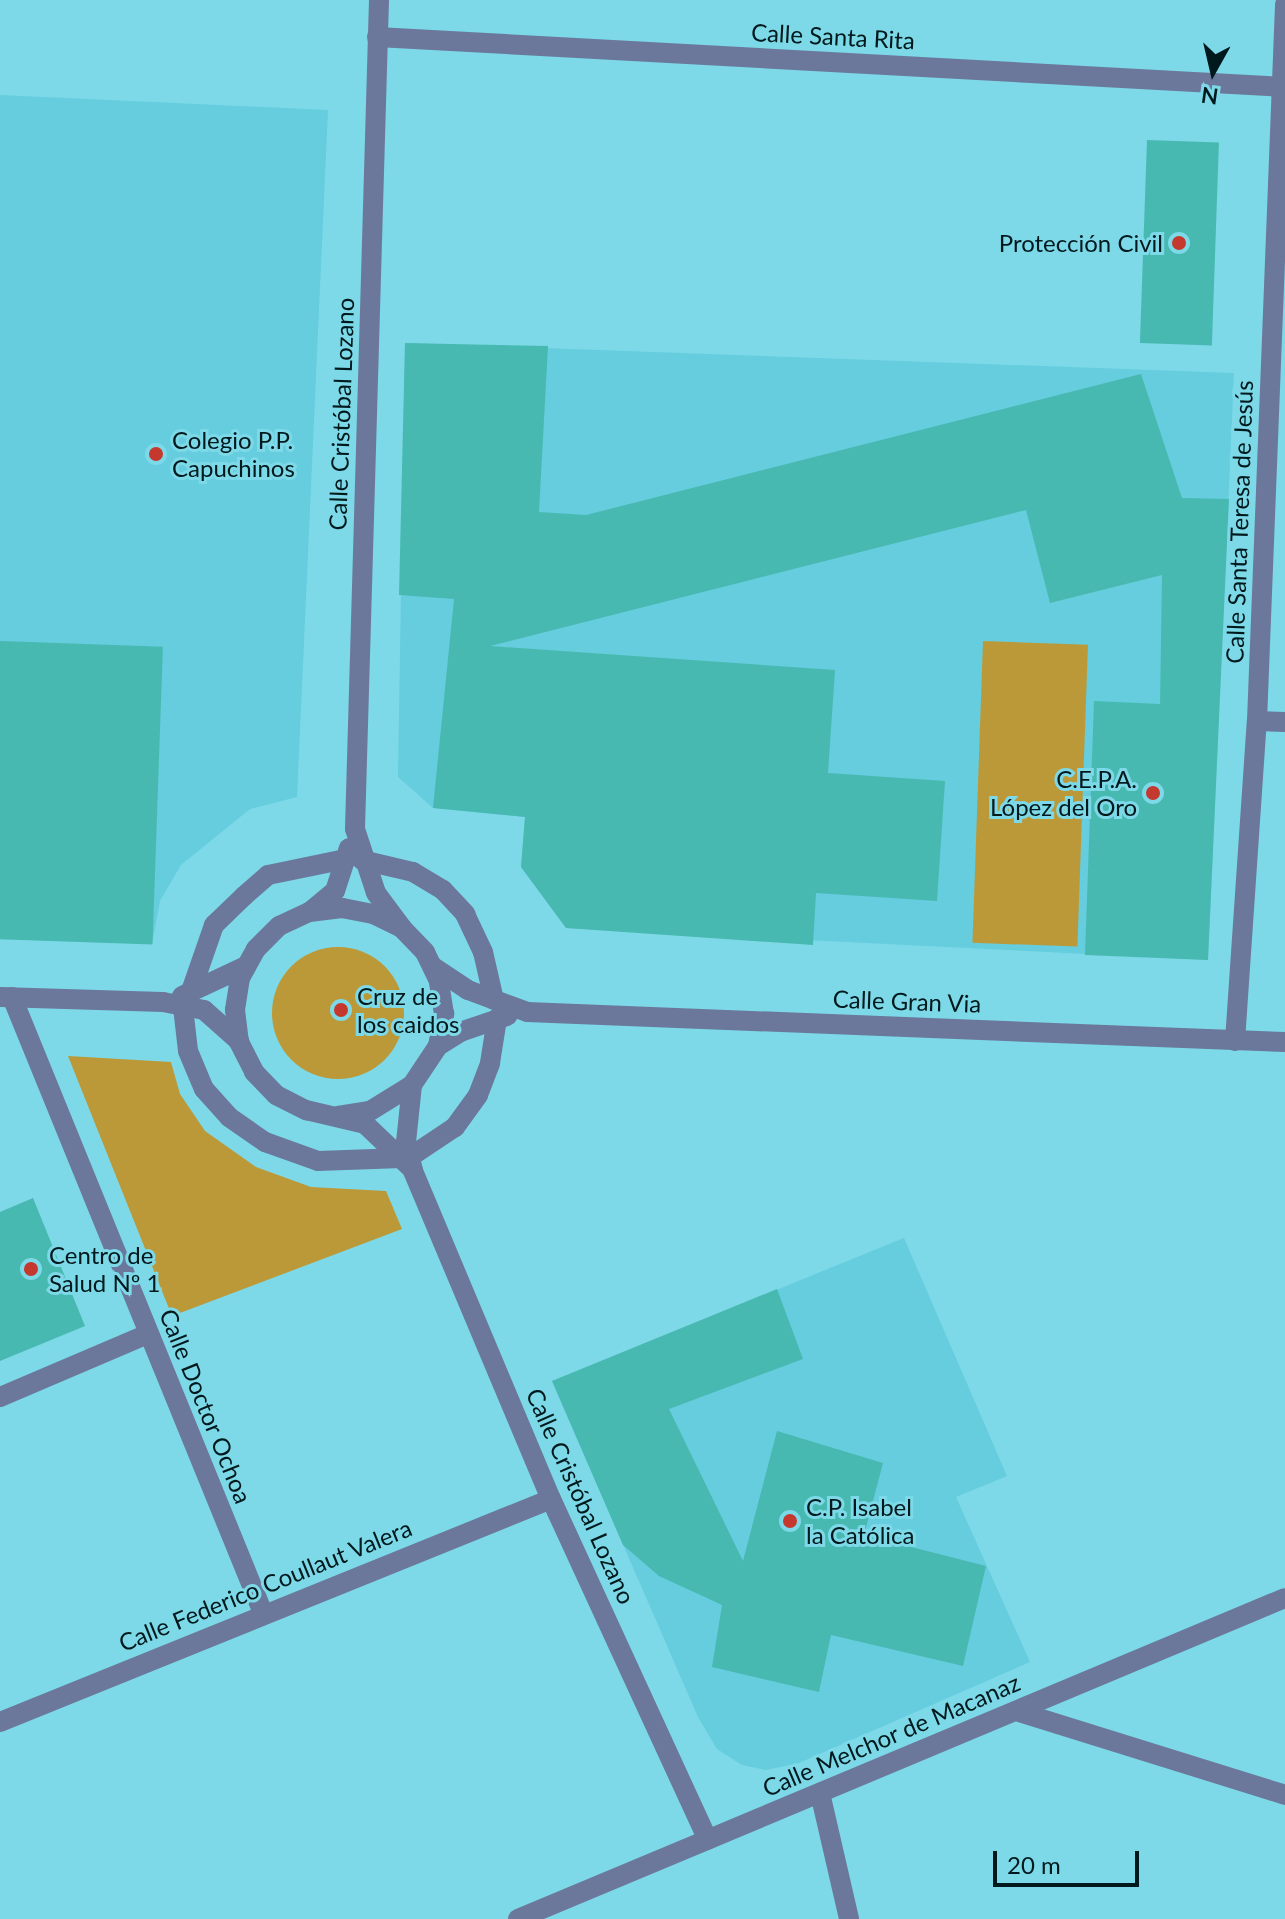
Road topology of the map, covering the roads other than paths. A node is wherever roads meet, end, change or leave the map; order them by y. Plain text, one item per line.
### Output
1 (379, 0) edge
2 (1285, 5) edge
3 (377, 37) junction
4 (1284, 87) edge
5 (1257, 721) junction
6 (1285, 722) edge
7 (354, 860) junction
8 (309, 912) junction
9 (402, 928) junction
10 (246, 966) junction
11 (432, 966) junction
12 (6, 997) edge
13 (178, 1001) junction
14 (495, 1009) junction
15 (1235, 1041) junction
16 (239, 1042) junction
17 (1285, 1042) edge
18 (438, 1046) junction
19 (412, 1085) junction
20 (338, 1116) junction
21 (408, 1162) junction
22 (148, 1334) junction
23 (0, 1397) edge
24 (551, 1499) junction
25 (1285, 1598) edge
26 (263, 1613) junction
27 (1016, 1711) junction
28 (0, 1722) edge
29 (820, 1793) junction
30 (1285, 1795) edge
31 (708, 1840) junction
32 (518, 1919) edge
33 (849, 1919) edge

1 - 3 street, Calle Cristóbal Lozano
2 - 4 street, Calle Santa Teresa de Jesús
3 - 4 street, Calle Santa Rita
3 - 7 street, Calle Cristóbal Lozano
4 - 5 street, Calle Santa Teresa de Jesús
5 - 6 street
5 - 15 street, Calle Santa Teresa de Jesús
7 - 8 street, Calle Cristóbal Lozano
7 - 9 street
7 - 13 street
7 - 14 street
8 - 9 street
8 - 10 street
9 - 11 street
10 - 13 street
10 - 16 street
11 - 14 street, Calle Gran Via
11 - 18 street
12 - 13 street
12 - 22 street, Calle Doctor Ochoa
13 - 16 street
13 - 21 street
14 - 15 street, Calle Gran Via
14 - 18 street
14 - 21 street
15 - 17 street, Calle Gran Via
16 - 20 street
18 - 19 street
19 - 20 street
19 - 21 street
20 - 21 street
21 - 24 street, Calle Cristóbal Lozano
22 - 23 street
22 - 26 street, Calle Doctor Ochoa
24 - 26 street, Calle Federico Coullaut Valera
24 - 31 street, Calle Cristóbal Lozano
25 - 27 street, Calle Melchor de Macanaz
26 - 28 street, Calle Federico Coullaut Valera
27 - 29 street, Calle Melchor de Macanaz
27 - 30 street
29 - 31 street, Calle Melchor de Macanaz
29 - 33 street
31 - 32 street, Calle Melchor de Macanaz

